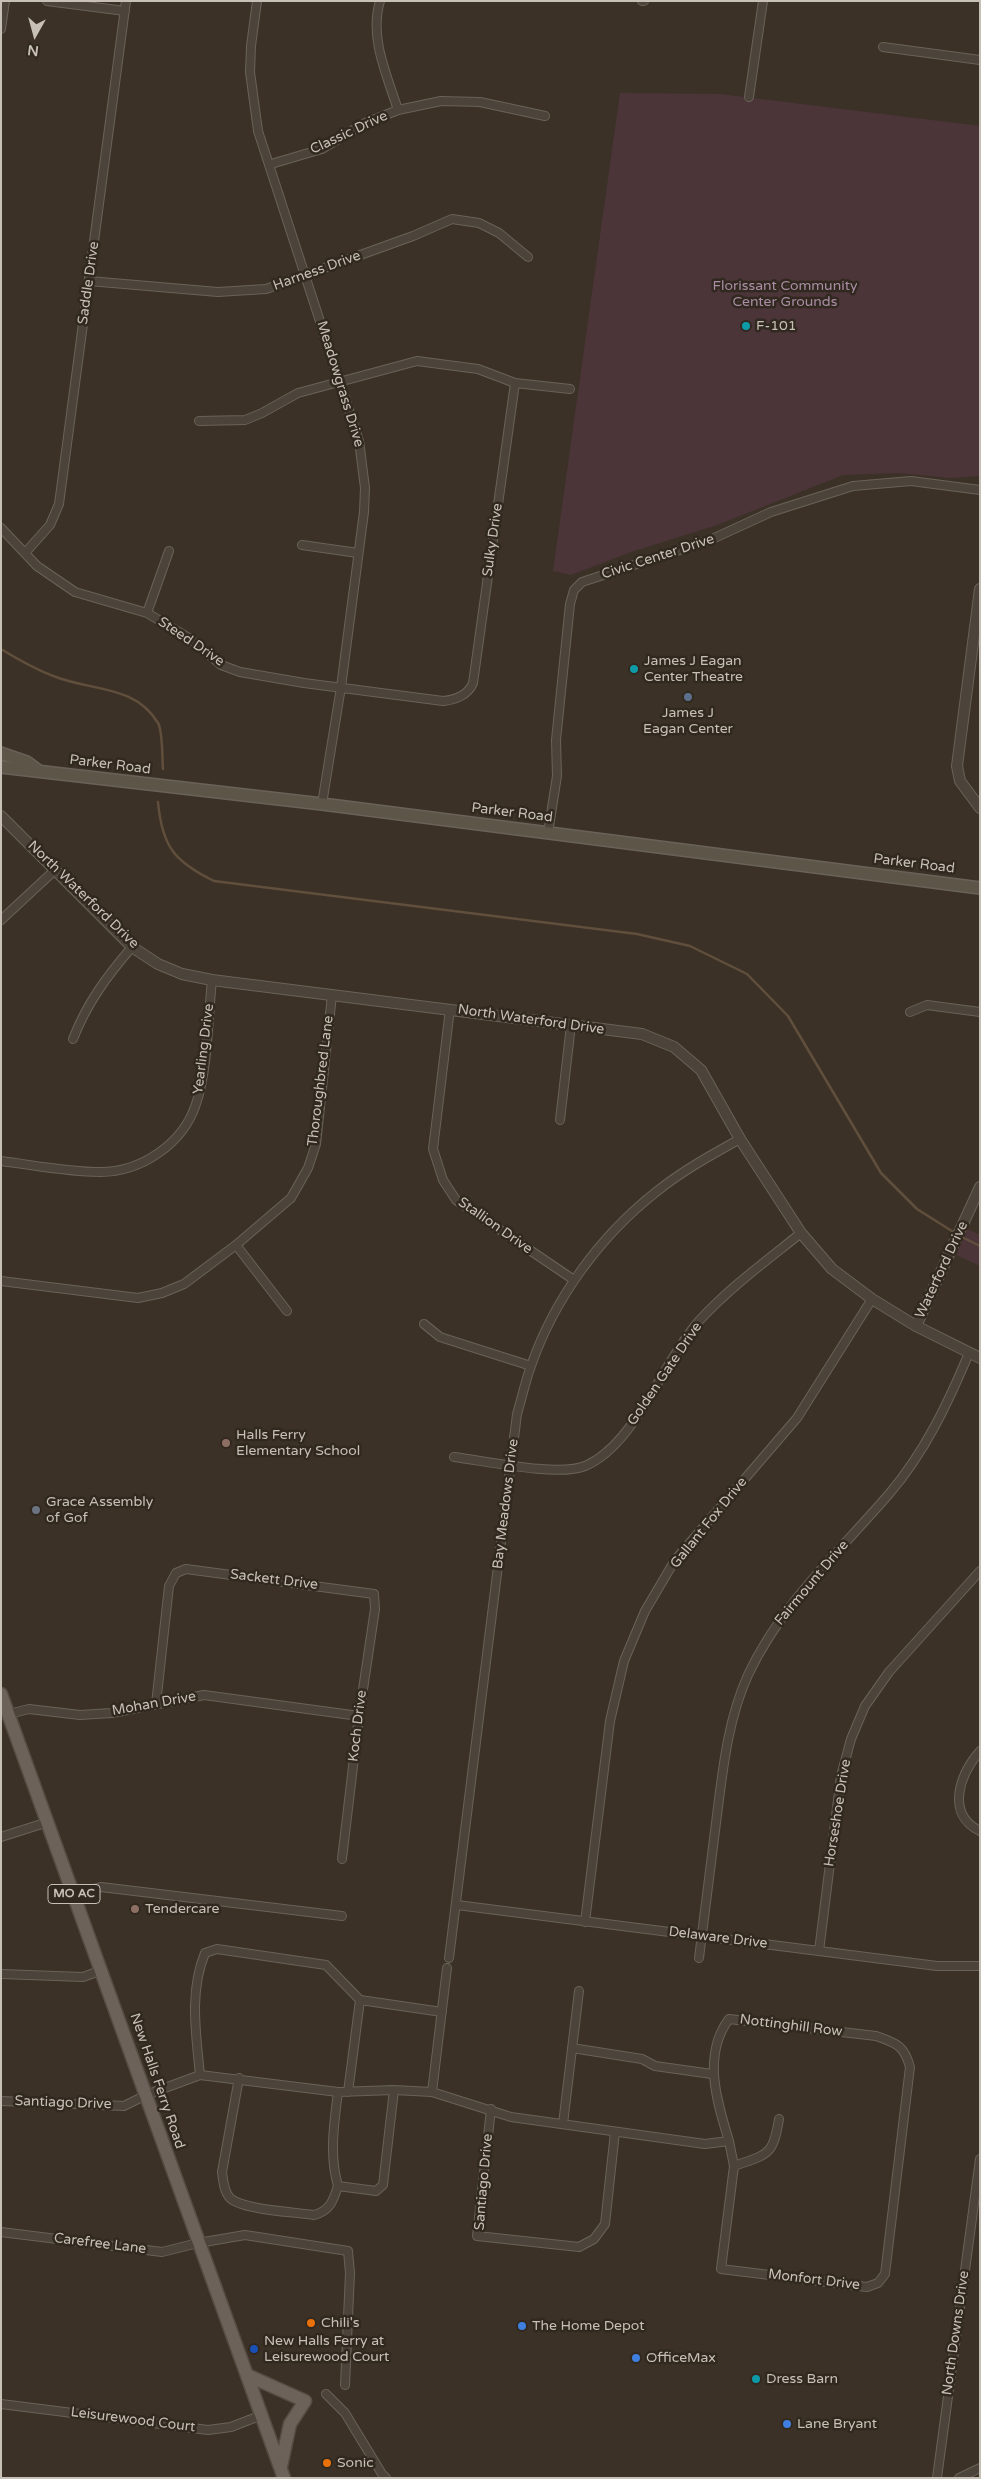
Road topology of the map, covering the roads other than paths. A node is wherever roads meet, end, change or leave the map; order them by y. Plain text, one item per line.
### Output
1 (5, 1) edge
2 (47, 1) edge
3 (126, 1) edge
4 (257, 1) edge
5 (380, 1) edge
6 (763, 1) edge
7 (125, 11) junction
8 (1, 29) edge
9 (883, 47) dead end
10 (980, 60) edge
11 (749, 97) dead end
12 (398, 110) junction
13 (545, 116) dead end
14 (271, 164) junction
15 (528, 257) dead end
16 (305, 276) junction
17 (89, 281) junction
18 (340, 380) junction
19 (515, 383) junction
20 (570, 390) dead end
21 (199, 421) dead end
22 (980, 490) edge
23 (1, 528) edge
24 (302, 545) dead end
25 (169, 551) dead end
26 (25, 553) junction
27 (358, 553) junction
28 (980, 589) edge
29 (147, 613) junction
30 (341, 687) junction
31 (464, 694) joint
32 (1, 753) edge
33 (1, 767) edge
34 (41, 772) junction
35 (322, 804) junction
36 (980, 808) edge
37 (1, 816) edge
38 (548, 833) junction
39 (56, 869) junction
40 (977, 887) edge
41 (1, 920) edge
42 (132, 946) junction
43 (212, 980) junction
44 (332, 995) junction
45 (450, 1009) junction
46 (910, 1012) dead end
47 (980, 1012) edge
48 (571, 1025) junction
49 (73, 1039) dead end
50 (560, 1120) dead end
51 (740, 1139) junction
52 (1, 1161) edge
53 (980, 1187) edge
54 (801, 1233) junction
55 (236, 1245) junction
56 (574, 1280) junction
57 (1, 1281) edge
58 (872, 1299) junction
59 (287, 1311) dead end
60 (424, 1324) dead end
61 (916, 1326) junction
62 (970, 1353) junction
63 (980, 1358) edge
64 (531, 1366) junction
65 (454, 1457) dead end
66 (511, 1464) junction
67 (980, 1571) edge
68 (374, 1594) joint
69 (1, 1694) edge
70 (156, 1704) junction
71 (9, 1714) junction
72 (359, 1716) junction
73 (980, 1751) edge
74 (48, 1822) junction
75 (980, 1830) edge
76 (1, 1838) edge
77 (342, 1859) dead end
78 (75, 1895) junction
79 (457, 1905) junction
80 (342, 1916) dead end
81 (585, 1922) junction
82 (702, 1936) junction
83 (819, 1951) junction
84 (449, 1958) dead end
85 (699, 1958) dead end
86 (980, 1966) edge
87 (447, 1968) dead end
88 (102, 1970) junction
89 (1, 1974) edge
90 (579, 1991) dead end
91 (360, 2000) junction
92 (442, 2012) junction
93 (572, 2048) junction
94 (906, 2052) joint
95 (712, 2074) junction
96 (200, 2075) junction
97 (239, 2078) junction
98 (394, 2090) junction
99 (338, 2092) junction
100 (348, 2092) junction
101 (432, 2092) junction
102 (146, 2095) junction
103 (1, 2100) edge
104 (491, 2109) junction
105 (779, 2119) dead end
106 (563, 2124) junction
107 (615, 2132) junction
108 (729, 2141) junction
109 (980, 2159) edge
110 (734, 2166) junction
111 (338, 2186) junction
112 (1, 2232) edge
113 (198, 2242) junction
114 (247, 2375) junction
115 (345, 2385) dead end
116 (326, 2394) dead end
117 (1, 2404) edge
118 (262, 2415) junction
119 (980, 2468) edge
120 (283, 2473) edge
121 (386, 2478) edge
122 (937, 2478) edge
123 (959, 2478) edge

1 - 8 street
2 - 7 street
3 - 7 street, Saddle Drive
4 - 14 street, Meadowgrass Drive
5 - 12 street
6 - 11 street
7 - 17 street, Saddle Drive
9 - 10 street
12 - 13 street, Classic Drive
12 - 14 street, Classic Drive
14 - 16 street, Meadowgrass Drive
15 - 16 street, Harness Drive
16 - 17 street, Harness Drive
16 - 18 street, Meadowgrass Drive
17 - 26 street, Saddle Drive
18 - 19 street
18 - 21 street
18 - 27 street, Meadowgrass Drive
19 - 20 street
19 - 31 street, Sulky Drive
22 - 38 street, Civic Center Drive
23 - 26 street, Steed Drive
24 - 27 street
25 - 29 street
26 - 29 street, Steed Drive
27 - 30 street, Meadowgrass Drive
28 - 36 street
29 - 30 street, Steed Drive
30 - 31 street, Steed Drive
30 - 35 street, Meadowgrass Drive
32 - 34 main road, Parker Road
33 - 34 main road, Parker Road
34 - 35 main road, Parker Road
35 - 38 main road, Parker Road
37 - 39 street, North Waterford Drive
38 - 40 main road, Parker Road
39 - 41 street
39 - 42 street, North Waterford Drive
42 - 43 street, North Waterford Drive
42 - 49 street
43 - 44 street, North Waterford Drive
43 - 52 street, Yearling Drive
44 - 45 street, North Waterford Drive
44 - 55 street, Thoroughbred Lane
45 - 48 street, North Waterford Drive
45 - 56 street, Stallion Drive
46 - 47 street
48 - 50 street
48 - 51 street, North Waterford Drive
51 - 54 street, North Waterford Drive
51 - 56 street, Bay Meadows Drive
53 - 61 street, Waterford Drive
54 - 58 street, North Waterford Drive
54 - 66 street, Golden Gate Drive
55 - 57 street, Thoroughbred Lane
55 - 59 street
56 - 64 street, Bay Meadows Drive
58 - 61 street, North Waterford Drive
58 - 81 street, Gallant Fox Drive
60 - 64 street
61 - 62 street, North Waterford Drive
62 - 63 street, North Waterford Drive
62 - 82 street, Fairmount Drive
64 - 66 street, Bay Meadows Drive
65 - 66 street, Golden Gate Drive
66 - 79 street, Bay Meadows Drive
67 - 83 street, Horseshoe Drive
68 - 70 street, Sackett Drive
68 - 72 street, Koch Drive
69 - 71 main road, New Halls Ferry Road / MO AC
70 - 71 street, Mohan Drive
70 - 72 street, Mohan Drive
71 - 74 main road, New Halls Ferry Road / MO AC
72 - 77 street, Koch Drive
73 - 75 street
74 - 76 street
74 - 78 main road, New Halls Ferry Road / MO AC
78 - 80 street
78 - 88 main road, New Halls Ferry Road / MO AC
79 - 81 street, Delaware Drive
79 - 84 street, Bay Meadows Drive
81 - 82 street, Delaware Drive
82 - 83 street, Delaware Drive
82 - 85 street, Fairmount Drive
83 - 86 street, Delaware Drive
87 - 92 street
88 - 89 street
88 - 102 main road, New Halls Ferry Road / MO AC
90 - 93 street
91 - 92 street
91 - 96 street
91 - 100 street
92 - 101 street
93 - 95 street
93 - 106 street
94 - 95 street, Nottinghill Row
94 - 110 street, Monfort Drive
95 - 108 street, Nottinghill Row
96 - 97 street, Santiago Drive
96 - 102 street, Santiago Drive
97 - 99 street, Santiago Drive
97 - 111 street
98 - 100 street, Santiago Drive
98 - 101 street, Santiago Drive
98 - 111 street
99 - 100 street, Santiago Drive
99 - 111 street
101 - 104 street, Santiago Drive
102 - 103 street, Santiago Drive
102 - 113 main road, New Halls Ferry Road / MO AC
104 - 106 street, Santiago Drive
104 - 107 street, Santiago Drive
105 - 110 street
106 - 107 street, Santiago Drive
107 - 108 street, Santiago Drive
108 - 110 street
109 - 122 street, North Downs Drive
112 - 113 street, Carefree Lane
113 - 114 main road, New Halls Ferry Road / MO AC
113 - 115 street, Carefree Lane
114 - 118 main road, New Halls Ferry Road / MO AC
114 - 120 main road
116 - 121 street
117 - 118 street, Leisurewood Court
118 - 120 main road, New Halls Ferry Road / MO AC
119 - 123 street

